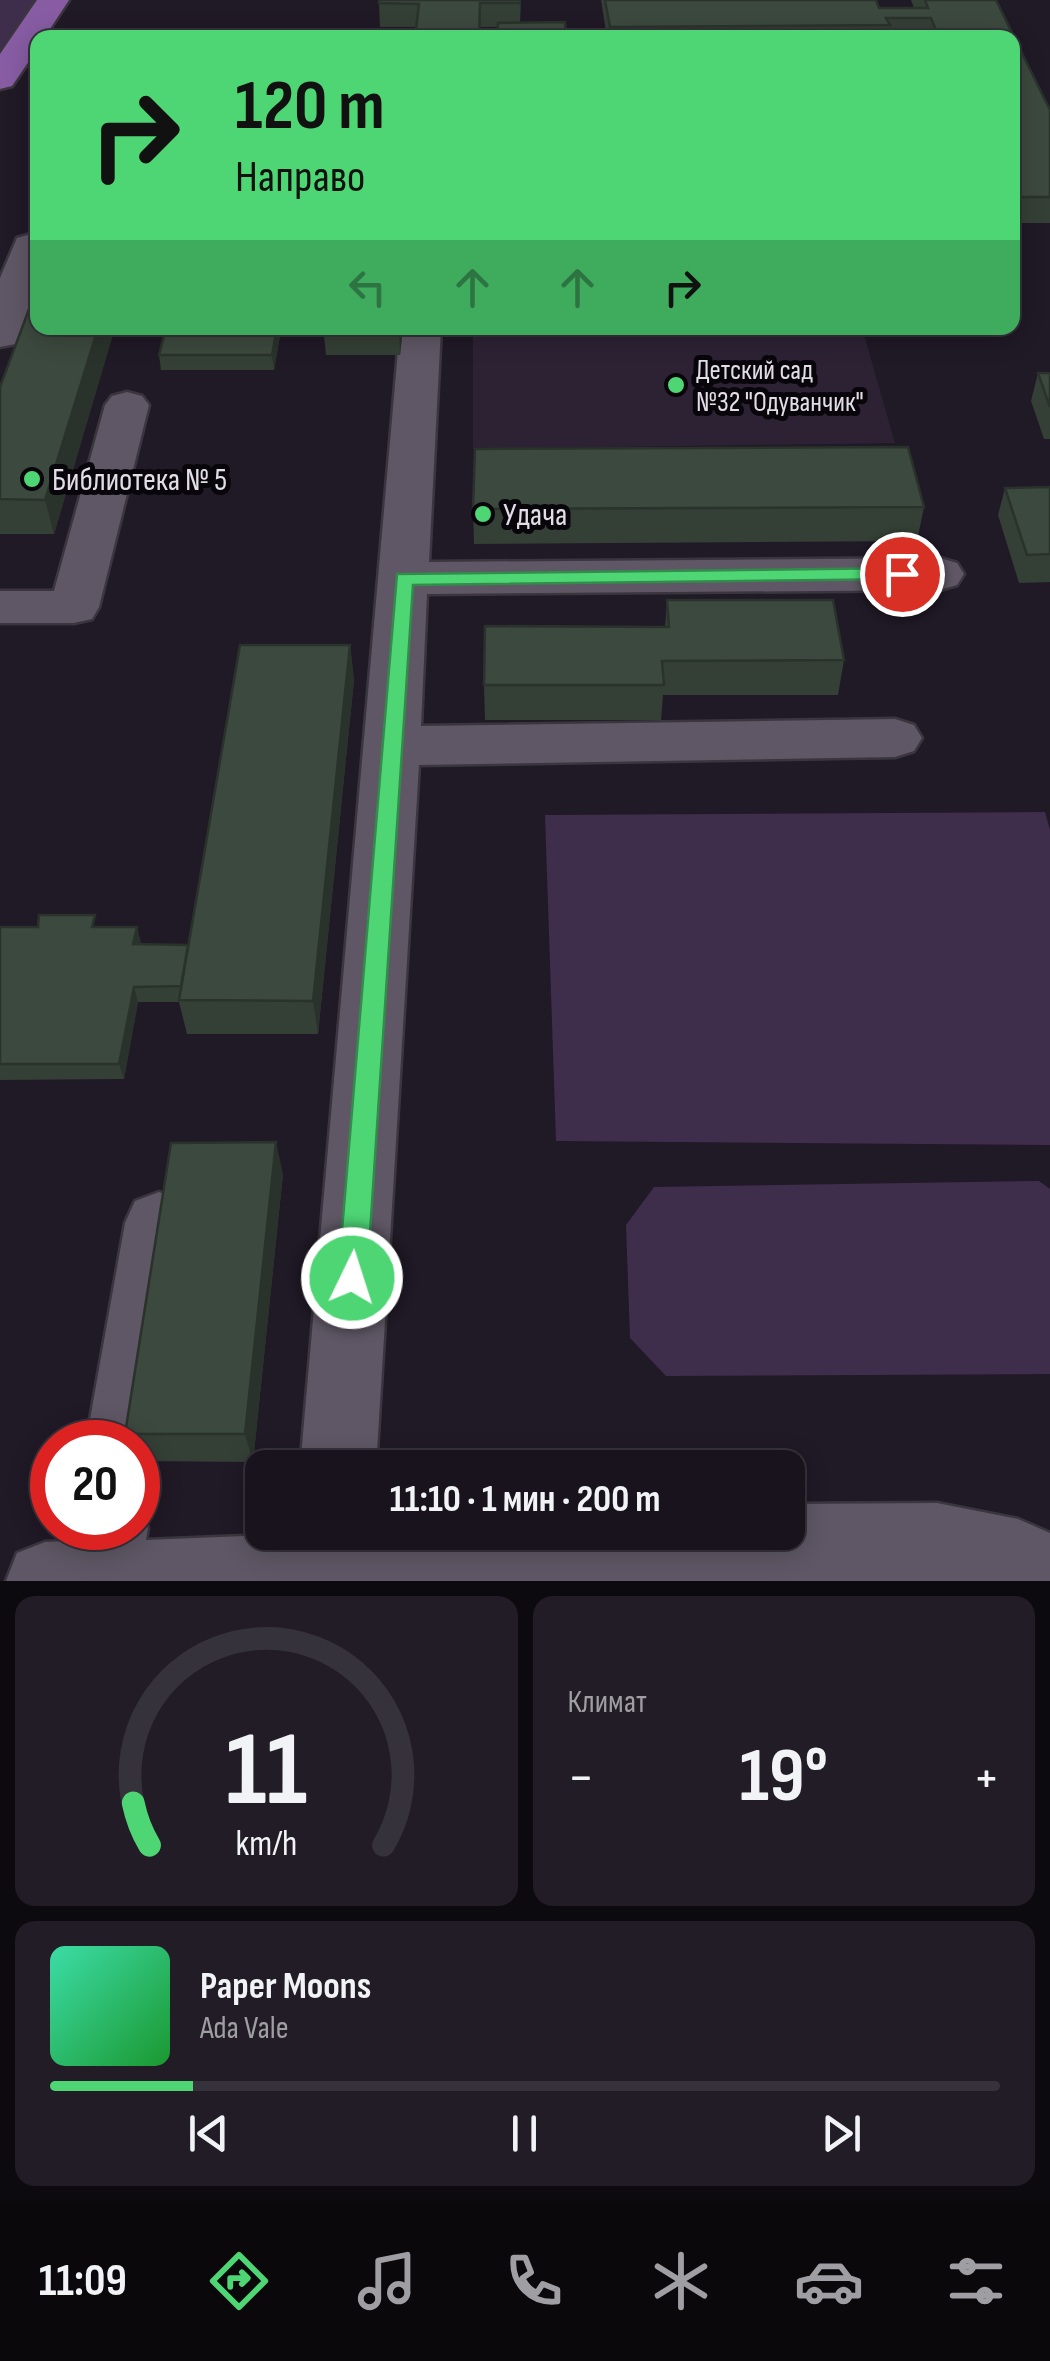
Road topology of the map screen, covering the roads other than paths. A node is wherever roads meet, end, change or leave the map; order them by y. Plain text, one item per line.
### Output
1 (53, 0) edge
2 (36, 30) edge
3 (30, 41) edge
4 (0, 79) edge
5 (23, 246) edge
6 (0, 334) edge
7 (420, 335) edge
8 (126, 405) dead end
9 (940, 574) dead end
10 (404, 578) junction
11 (0, 607) edge
12 (895, 738) dead end
13 (394, 746) junction
14 (166, 1179) edge
15 (127, 1420) edge
16 (339, 1450) edge
17 (105, 1550) edge
18 (331, 1554) edge
19 (1050, 1579) edge
20 (100, 1580) edge
21 (45, 1581) edge

1 - 2 main road
3 - 4 main road
5 - 6 lane
7 - 10 lane
8 - 11 lane
9 - 10 lane
10 - 13 lane
12 - 13 lane
13 - 16 lane
14 - 15 lane
17 - 20 lane
18 - 19 lane
18 - 20 lane
20 - 21 lane

